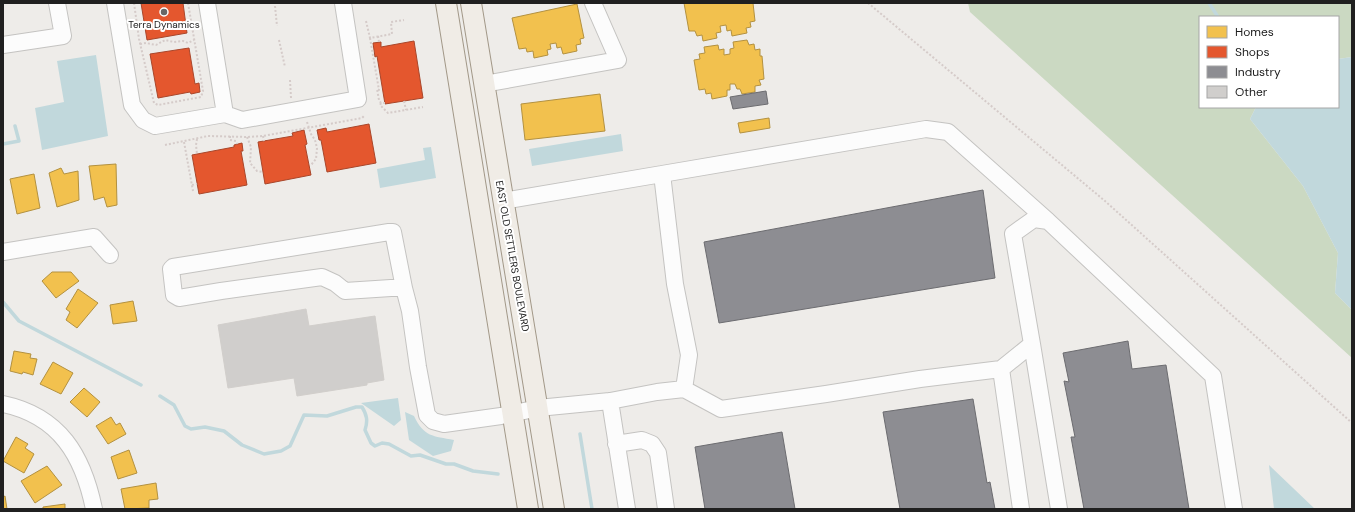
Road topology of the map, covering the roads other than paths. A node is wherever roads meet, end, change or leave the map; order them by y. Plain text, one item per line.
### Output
1 (57, 3) edge
2 (115, 3) edge
3 (207, 3) edge
4 (343, 3) edge
5 (446, 3) edge
6 (471, 3) edge
7 (593, 3) edge
8 (3, 45) edge
9 (484, 84) junction
10 (225, 114) junction
11 (662, 174) junction
12 (503, 201) junction
13 (1048, 221) junction
14 (3, 252) edge
15 (110, 255) dead end
16 (404, 288) junction
17 (1032, 344) junction
18 (1001, 369) junction
19 (684, 389) junction
20 (610, 401) junction
21 (3, 404) edge
22 (538, 408) junction
23 (513, 414) junction
24 (616, 444) junction
25 (94, 509) edge
26 (528, 509) edge
27 (554, 509) edge
28 (627, 509) edge
29 (666, 509) edge
30 (1021, 509) edge
31 (1059, 509) edge
32 (1234, 509) edge

1 - 8 street
2 - 10 street
3 - 10 street
4 - 10 street
5 - 23 main road
6 - 9 main road, EAST OLD SETTLERS BOULEVARD
7 - 9 street
9 - 12 main road, EAST OLD SETTLERS BOULEVARD
11 - 12 street
11 - 13 street
11 - 19 street
12 - 22 main road, EAST OLD SETTLERS BOULEVARD
13 - 17 street
13 - 32 street
14 - 15 street
16 - 16 street
16 - 23 street
17 - 18 street
17 - 31 street
18 - 19 street
18 - 30 street
19 - 20 street
20 - 22 street
20 - 24 street
21 - 25 street
22 - 23 street
22 - 27 main road, EAST OLD SETTLERS BOULEVARD
23 - 26 main road
24 - 28 street
24 - 29 street

